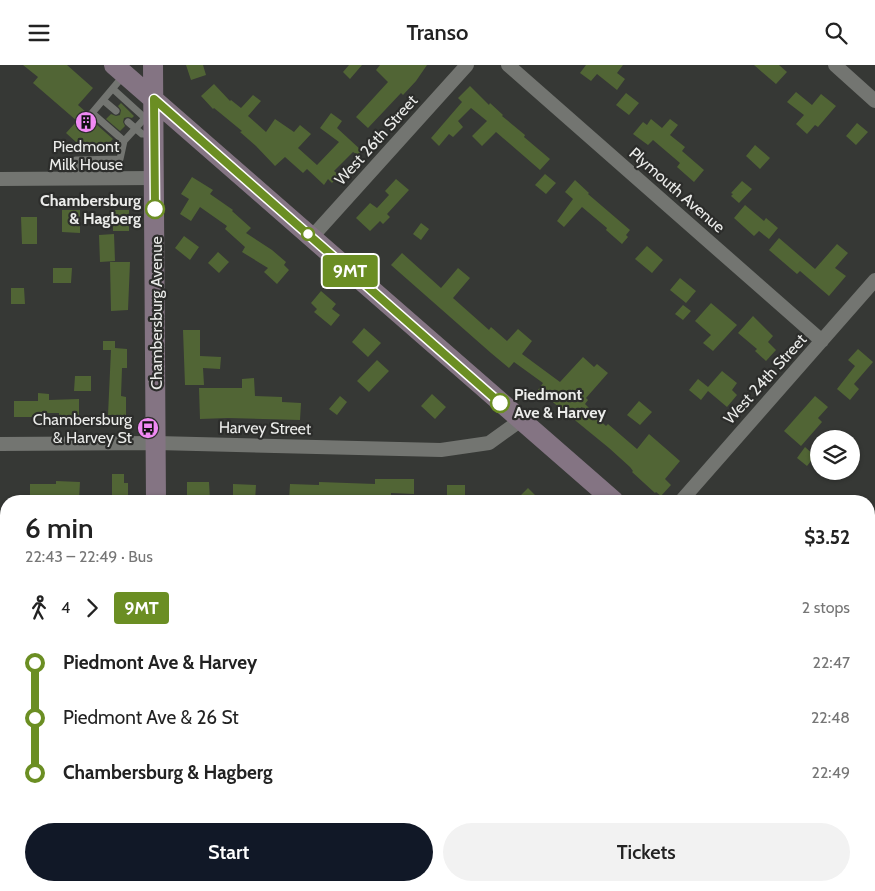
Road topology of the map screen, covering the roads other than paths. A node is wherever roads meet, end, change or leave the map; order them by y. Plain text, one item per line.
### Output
1 (153, 65) edge
2 (467, 65) edge
3 (508, 65) edge
4 (835, 65) edge
5 (117, 76) edge
6 (154, 99) junction
7 (103, 100) junction
8 (875, 101) edge
9 (116, 111) dead end
10 (128, 122) dead end
11 (145, 131) junction
12 (124, 141) junction
13 (155, 178) junction
14 (0, 179) edge
15 (77, 179) junction
16 (311, 238) junction
17 (875, 280) edge
18 (822, 341) junction
19 (521, 420) junction
20 (157, 443) junction
21 (0, 444) edge
22 (156, 495) edge
23 (607, 495) edge
24 (686, 495) edge

1 - 6 main road, Chambersburg Avenue
2 - 16 street, West 26th Street
3 - 18 street, Plymouth Avenue
4 - 8 street
5 - 6 main road
5 - 7 lane
5 - 11 lane
6 - 11 main road, Chambersburg Avenue
6 - 16 main road
7 - 9 lane
7 - 12 lane
10 - 11 lane
11 - 12 lane
11 - 13 main road, Chambersburg Avenue
12 - 15 lane
13 - 15 street
13 - 20 main road, Chambersburg Avenue
14 - 15 street
16 - 19 main road
17 - 18 street, West 24th Street
18 - 24 street, West 24th Street
19 - 20 street, Harvey Street
19 - 23 main road
20 - 21 street, Harvey Street
20 - 22 main road, Chambersburg Avenue

